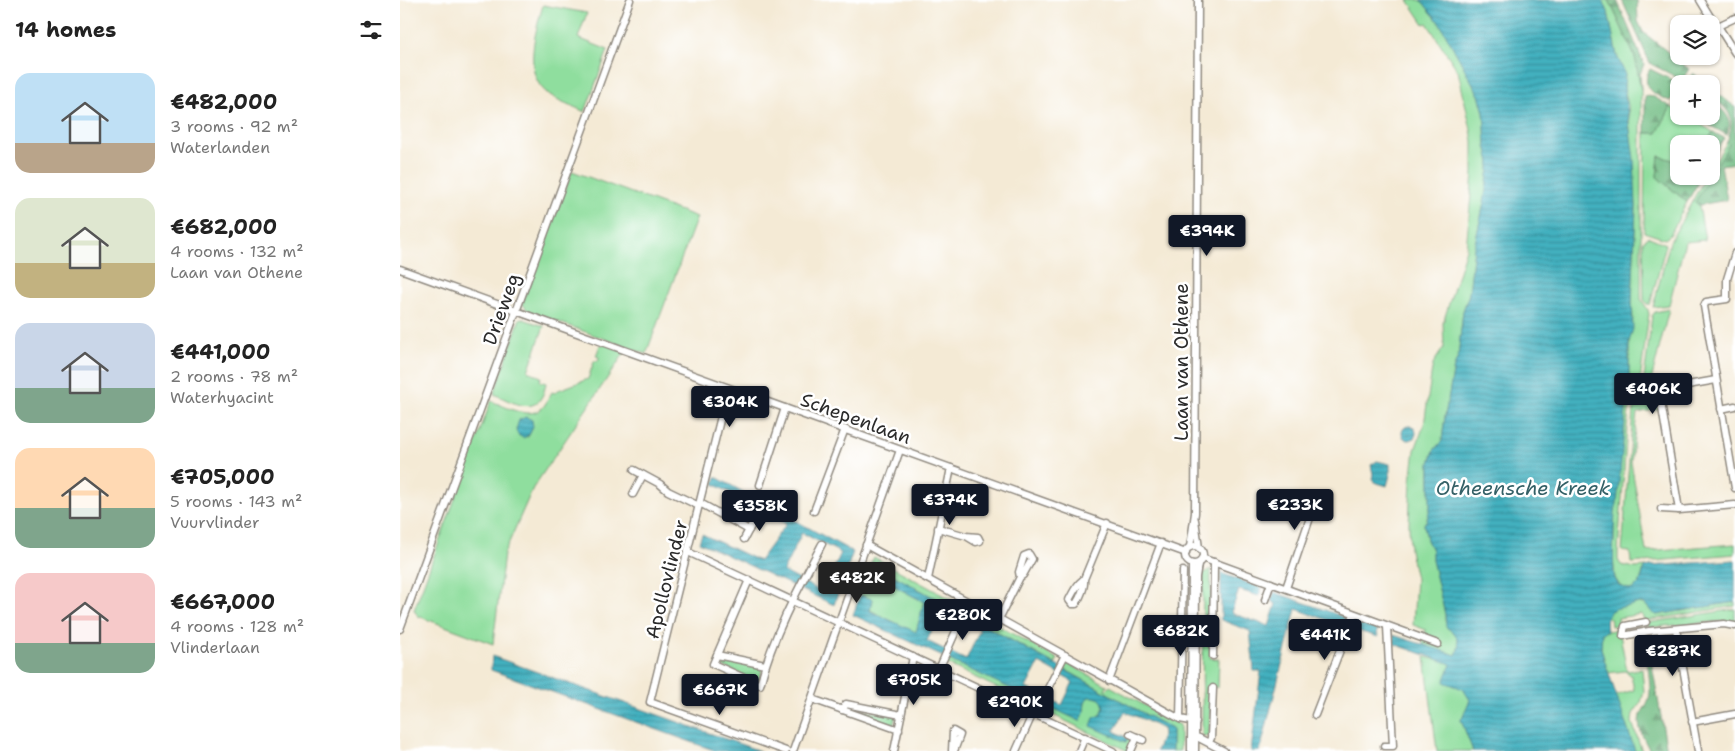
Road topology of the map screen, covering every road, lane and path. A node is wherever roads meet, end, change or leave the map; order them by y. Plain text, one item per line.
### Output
1 (630, 0) edge
2 (1198, 0) edge
3 (1700, 0) edge
4 (1709, 15) edge
5 (1735, 18) edge
6 (1720, 25) edge
7 (1720, 29) edge
8 (1735, 53) edge
9 (1735, 253) edge
10 (400, 269) edge
11 (1735, 298) edge
12 (1727, 299) junction
13 (516, 311) junction
14 (1716, 380) junction
15 (728, 388) junction
16 (1735, 406) edge
17 (785, 408) junction
18 (1721, 409) junction
19 (845, 429) junction
20 (900, 450) junction
21 (951, 468) junction
22 (634, 470) dead end
23 (643, 475) junction
24 (760, 484) dead end
25 (1735, 488) edge
26 (633, 494) dead end
27 (1327, 504) dead end
28 (699, 505) junction
29 (1735, 505) edge
30 (1661, 509) dead end
31 (1679, 510) junction
32 (814, 511) dead end
33 (1195, 514) junction
34 (757, 515) dead end
35 (1107, 524) junction
36 (938, 528) junction
37 (748, 530) junction
38 (966, 536) dead end
39 (744, 539) dead end
40 (822, 544) dead end
41 (1161, 544) junction
42 (866, 545) junction
43 (1199, 548) junction
44 (1188, 550) junction
45 (688, 552) junction
46 (1197, 562) junction
47 (1214, 562) junction
48 (1183, 571) dead end
49 (1020, 577) dead end
50 (928, 579) junction
51 (1084, 579) dead end
52 (749, 580) junction
53 (1271, 583) junction
54 (1286, 588) junction
55 (1182, 590) junction
56 (1194, 590) junction
57 (792, 600) junction
58 (1265, 600) dead end
59 (1354, 614) junction
60 (999, 619) junction
61 (839, 622) junction
62 (960, 622) dead end
63 (1646, 622) dead end
64 (1387, 626) junction
65 (1735, 626) edge
66 (1676, 628) junction
67 (400, 629) edge
68 (1438, 644) dead end
69 (717, 655) junction
70 (1065, 655) junction
71 (1213, 656) dead end
72 (912, 657) junction
73 (766, 665) junction
74 (939, 669) junction
75 (1109, 680) junction
76 (1213, 688) dead end
77 (1044, 696) dead end
78 (812, 699) junction
79 (842, 710) junction
80 (1033, 713) junction
81 (1735, 714) edge
82 (901, 715) junction
83 (1315, 715) dead end
84 (1180, 719) junction
85 (1193, 722) junction
86 (1692, 722) junction
87 (899, 730) junction
88 (1193, 736) junction
89 (1085, 737) junction
90 (1137, 737) dead end
91 (1209, 742) junction
92 (1384, 746) dead end
93 (786, 751) edge
94 (793, 751) edge
95 (894, 751) edge
96 (1016, 751) edge
97 (1079, 751) edge
98 (1113, 751) edge
99 (1131, 751) edge
100 (1190, 751) edge
101 (1195, 751) edge
102 (1224, 751) edge
103 (1698, 751) edge

1 - 13 street, Drieweg
2 - 33 street, Laan van Othene
3 - 4 street
5 - 6 street
7 - 8 street
9 - 12 street
10 - 13 street, Schepenlaan
11 - 12 street
12 - 14 street
13 - 15 street, Schepenlaan
13 - 67 street, Drieweg
14 - 18 street
14 - 31 street
15 - 17 street, Schepenlaan
15 - 28 street, Apollovlinder
16 - 18 street
17 - 19 street, Schepenlaan
17 - 24 street
18 - 25 street
19 - 20 street, Schepenlaan
19 - 32 street
20 - 21 street, Schepenlaan
20 - 42 street
21 - 35 street, Schepenlaan
21 - 36 street
22 - 23 street
23 - 26 street
23 - 28 street
27 - 54 street
28 - 37 street
28 - 45 street, Apollovlinder
29 - 31 street
30 - 31 street
33 - 43 street, Laan van Othene
33 - 44 street, Laan van Othene
34 - 37 street
35 - 41 street, Schepenlaan
35 - 51 street
36 - 38 street
36 - 50 street
37 - 39 street
40 - 57 street
41 - 44 street, Schepenlaan
41 - 75 street
42 - 50 street
42 - 61 street
43 - 44 street, Schepenlaan
43 - 46 street, Laan van Othene
44 - 46 street
45 - 52 street
45 - 93 street, Apollovlinder
46 - 47 street
46 - 56 street
47 - 53 street
47 - 71 street
48 - 55 street
49 - 60 street
50 - 60 street
52 - 57 street
52 - 69 street
53 - 54 street
53 - 58 street
54 - 59 street
55 - 56 street
55 - 84 street
56 - 85 street
57 - 61 street
57 - 73 street
59 - 64 street
59 - 83 street
60 - 70 street
61 - 72 street
61 - 78 street
62 - 74 street
63 - 66 street
64 - 68 street
64 - 92 street
65 - 66 street
66 - 86 street
69 - 73 street
69 - 73 street
70 - 75 street
70 - 77 street
72 - 74 street
72 - 82 street
74 - 80 street
75 - 84 street
76 - 91 street
78 - 79 street
78 - 94 street
79 - 82 street
79 - 87 street
80 - 89 street
80 - 96 street
81 - 86 street
82 - 87 street
84 - 85 street
85 - 88 street
86 - 103 street
87 - 95 street
88 - 91 street
88 - 100 street
88 - 101 street
89 - 97 street
89 - 98 street
90 - 99 street
91 - 102 street

